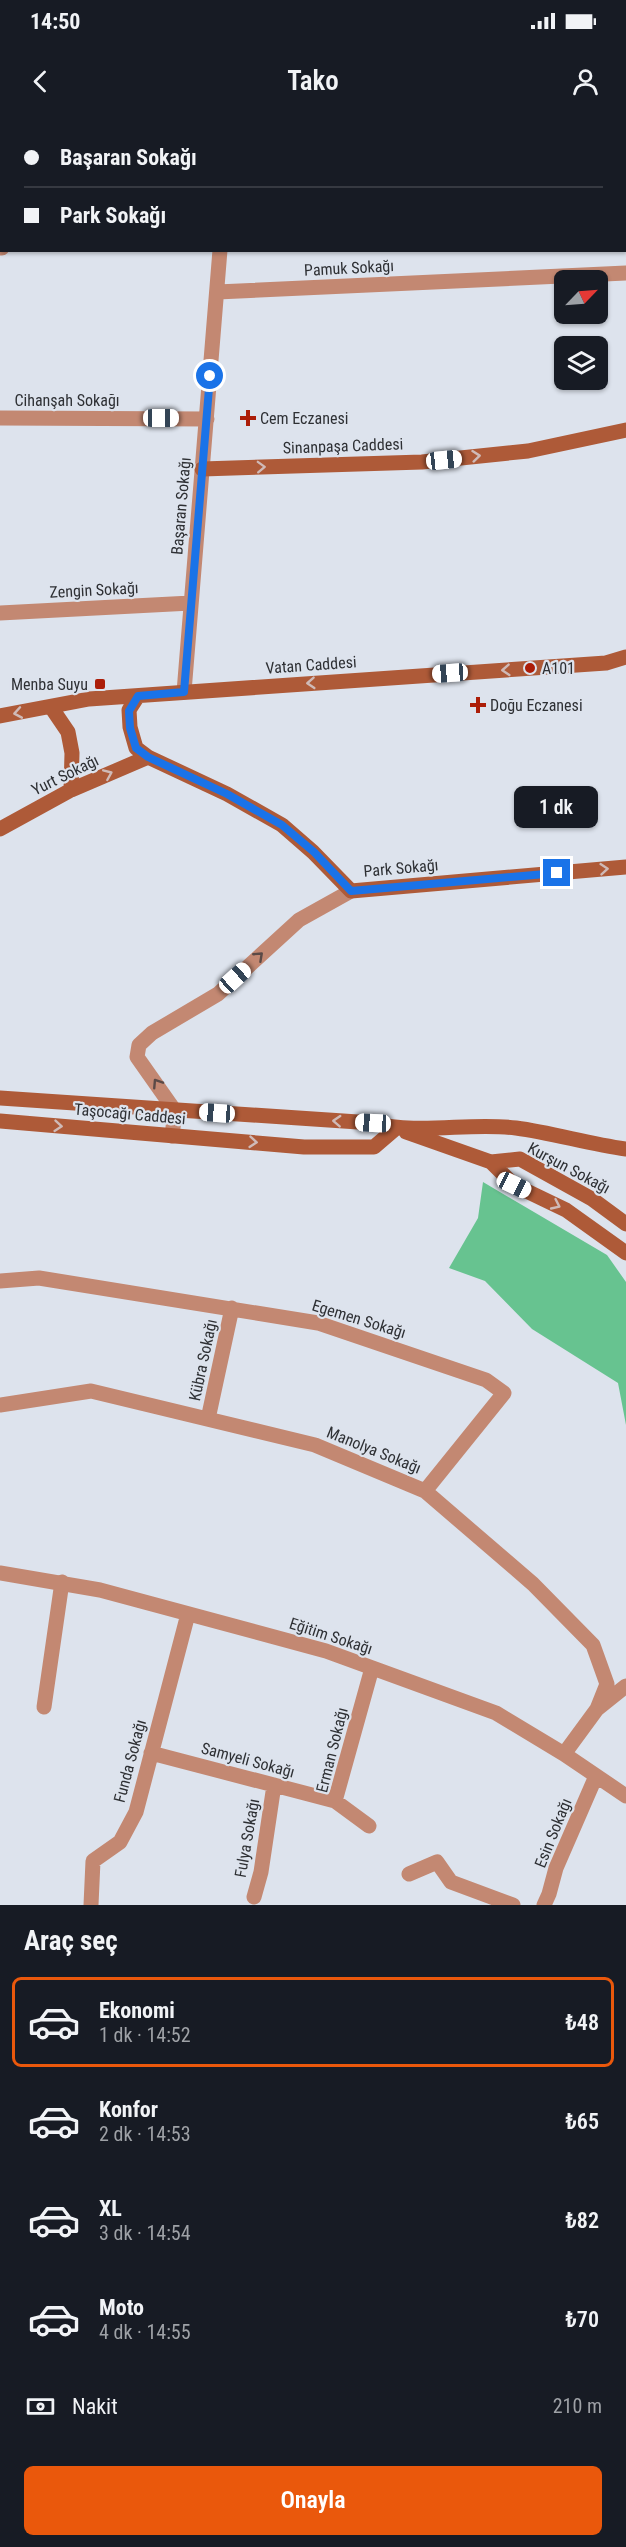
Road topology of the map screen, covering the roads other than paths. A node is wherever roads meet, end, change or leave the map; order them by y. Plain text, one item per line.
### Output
1 (220, 252) edge
2 (626, 273) edge
3 (217, 292) junction
4 (0, 418) edge
5 (207, 419) junction
6 (626, 430) edge
7 (202, 469) junction
8 (191, 603) junction
9 (0, 614) edge
10 (626, 657) edge
11 (184, 692) junction
12 (138, 696) junction
13 (51, 706) junction
14 (0, 716) edge
15 (148, 757) junction
16 (71, 790) junction
17 (0, 829) edge
18 (626, 867) edge
19 (351, 891) junction
20 (0, 1098) edge
21 (174, 1111) junction
22 (0, 1121) edge
23 (395, 1129) junction
24 (172, 1136) junction
25 (626, 1149) edge
26 (490, 1162) junction
27 (626, 1224) edge
28 (626, 1253) edge
29 (0, 1281) edge
30 (232, 1308) junction
31 (0, 1405) edge
32 (208, 1419) junction
33 (425, 1491) junction
34 (0, 1573) edge
35 (62, 1582) junction
36 (188, 1614) junction
37 (372, 1668) junction
38 (626, 1686) edge
39 (44, 1707) dead end
40 (597, 1709) junction
41 (151, 1753) junction
42 (564, 1754) junction
43 (596, 1776) junction
44 (274, 1785) junction
45 (626, 1796) edge
46 (335, 1801) junction
47 (369, 1826) dead end
48 (409, 1874) dead end
49 (254, 1897) dead end
50 (91, 1905) edge
51 (513, 1905) edge
52 (544, 1905) edge

1 - 3 street, Başaran Sokağı
2 - 3 street, Pamuk Sokağı
3 - 5 street, Başaran Sokağı
4 - 5 street, Cihanşah Sokağı
5 - 7 street, Başaran Sokağı
7 -> 6 street, Sinanpaşa Caddesi
7 - 8 street, Başaran Sokağı
8 - 9 street, Zengin Sokağı
8 - 11 street, Başaran Sokağı
10 -> 11 street, Vatan Caddesi
11 - 12 street, Vatan Caddesi
12 - 13 street, Vatan Caddesi
12 - 15 street, Park Sokağı
13 -> 14 street, Vatan Caddesi
13 - 16 street
16 -> 15 street, Yurt Sokağı
15 - 19 street, Park Sokağı
16 - 17 street, Yurt Sokağı
19 -> 18 street, Park Sokağı
21 -> 19 street
20 - 21 street, Taşocağı Caddesi
23 -> 21 street, Taşocağı Caddesi
21 - 24 street
22 -> 24 street, Taşocağı Caddesi
24 -> 23 street, Taşocağı Caddesi
23 - 25 street, Taşocağı Caddesi
23 - 26 street, Kurşun Sokağı
26 - 27 street, Kurşun Sokağı
26 -> 28 street, Kurşun Sokağı
29 - 30 street, Egemen Sokağı
30 - 32 street, Kübra Sokağı
30 - 33 street, Egemen Sokağı
31 - 32 street, Manolya Sokağı
32 - 33 street, Manolya Sokağı
33 - 40 street, Manolya Sokağı
34 - 35 street, Eğitim Sokağı
35 - 36 street, Eğitim Sokağı
35 - 39 street
36 - 37 street, Eğitim Sokağı
36 - 41 street, Funda Sokağı
37 - 42 street, Eğitim Sokağı
37 - 46 street, Erman Sokağı
38 - 40 street
40 - 42 street, Manolya Sokağı
41 - 44 street, Samyeli Sokağı
41 - 50 street, Funda Sokağı
42 - 43 street, Eğitim Sokağı
43 - 45 street, Eğitim Sokağı
43 - 52 street, Esin Sokağı
44 - 46 street, Samyeli Sokağı
44 - 49 street, Fulya Sokağı
46 - 47 street, Erman Sokağı
48 - 51 street

